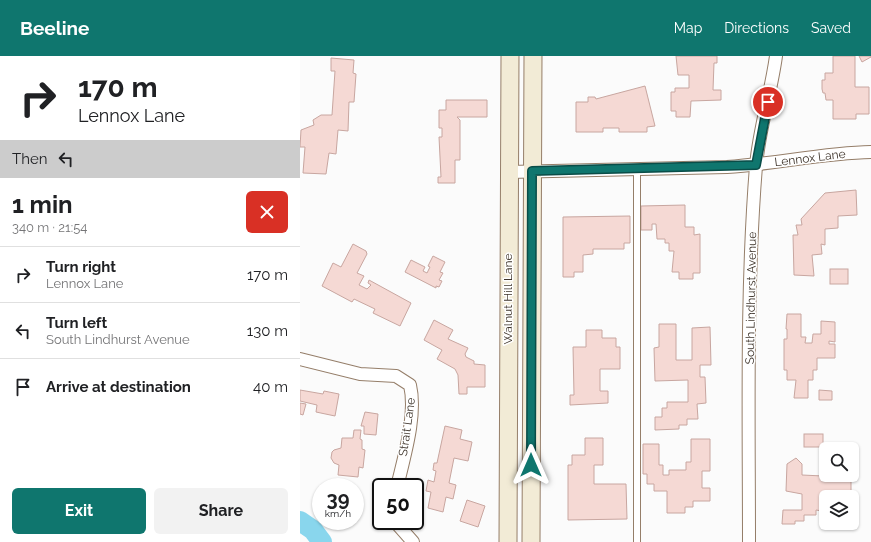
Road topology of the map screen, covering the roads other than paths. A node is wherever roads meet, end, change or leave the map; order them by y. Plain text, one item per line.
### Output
1 (510, 56) edge
2 (533, 56) edge
3 (776, 56) edge
4 (871, 152) edge
5 (756, 165) junction
6 (638, 169) junction
7 (532, 171) junction
8 (509, 172) junction
9 (300, 359) edge
10 (399, 478) edge
11 (402, 530) edge
12 (413, 542) edge
13 (508, 542) edge
14 (530, 542) edge
15 (637, 542) edge
16 (749, 542) edge

1 - 8 main road, Walnut Hill Lane
2 - 7 main road, Walnut Hill Lane
3 - 5 street, South Lindhurst Avenue
4 - 5 street, Lennox Lane
5 - 6 street, Lennox Lane
5 - 16 street, South Lindhurst Avenue
6 - 7 street, Lennox Lane
6 - 15 lane
7 - 8 street, Lennox Lane
7 - 14 main road, Walnut Hill Lane
8 - 13 main road, Walnut Hill Lane
9 - 10 street, Strait Lane
11 - 12 street

